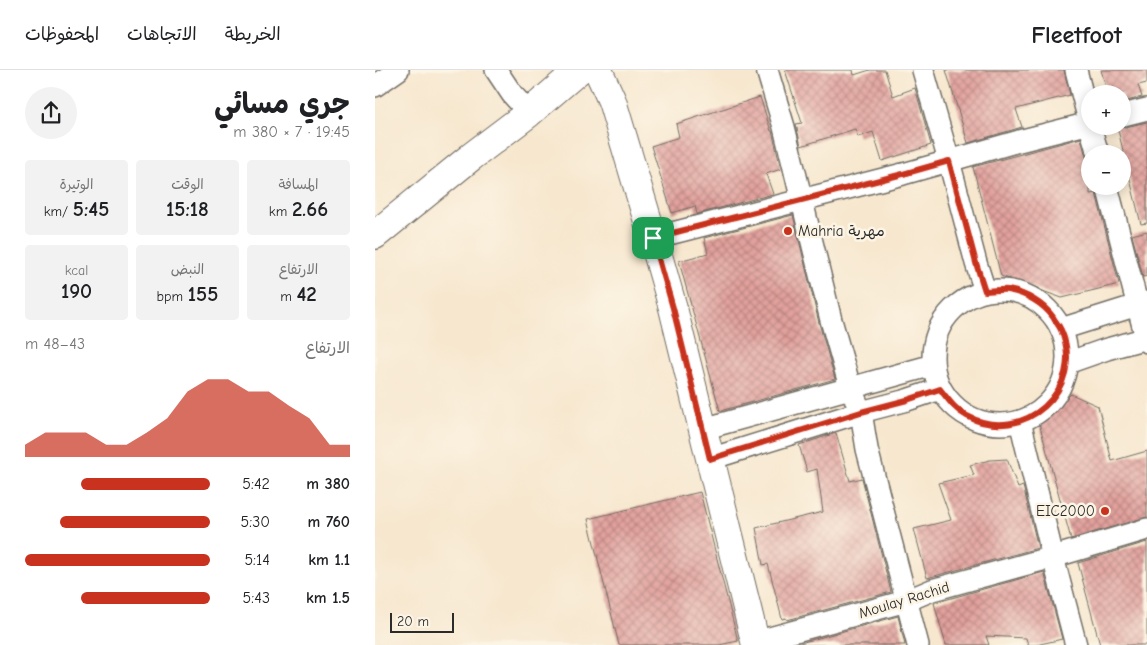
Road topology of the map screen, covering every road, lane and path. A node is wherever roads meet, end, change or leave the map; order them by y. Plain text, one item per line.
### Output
1 (398, 70) edge
2 (496, 70) edge
3 (579, 70) edge
4 (598, 70) edge
5 (767, 70) edge
6 (923, 70) edge
7 (1076, 70) edge
8 (375, 86) edge
9 (1081, 89) edge
10 (1147, 109) edge
11 (529, 113) junction
12 (1131, 113) edge
13 (1081, 126) edge
14 (949, 161) junction
15 (1110, 195) edge
16 (802, 200) junction
17 (375, 235) edge
18 (653, 238) junction
19 (985, 291) junction
20 (1142, 303) edge
21 (1061, 329) junction
22 (1147, 339) edge
23 (1067, 363) junction
24 (933, 365) junction
25 (851, 387) junction
26 (940, 389) junction
27 (861, 412) junction
28 (1020, 422) junction
29 (703, 429) junction
30 (710, 459) junction
31 (1147, 530) edge
32 (1053, 557) junction
33 (906, 600) junction
34 (755, 644) edge
35 (918, 645) edge
36 (1076, 645) edge

1 - 8 street
2 - 11 street
3 - 11 street
4 - 18 street
5 - 16 street
6 - 14 street
7 - 9 street
10 - 12 street
11 - 17 street
13 - 14 street
14 - 16 street
14 - 19 street
15 - 20 street
16 - 18 street
16 - 25 street
18 - 29 street
19 - 21 street
19 - 24 street
20 - 21 street
20 - 22 street
21 - 23 street
22 - 23 street
23 - 28 street
24 - 25 street
24 - 26 street
25 - 27 street
25 - 29 street
26 - 27 street
26 - 28 street
27 - 30 street
27 - 33 street
28 - 32 street
29 - 30 street
30 - 34 street
31 - 32 street, Moulay Rachid
32 - 33 street, Moulay Rachid
32 - 36 street
33 - 34 street, Moulay Rachid
33 - 35 street

